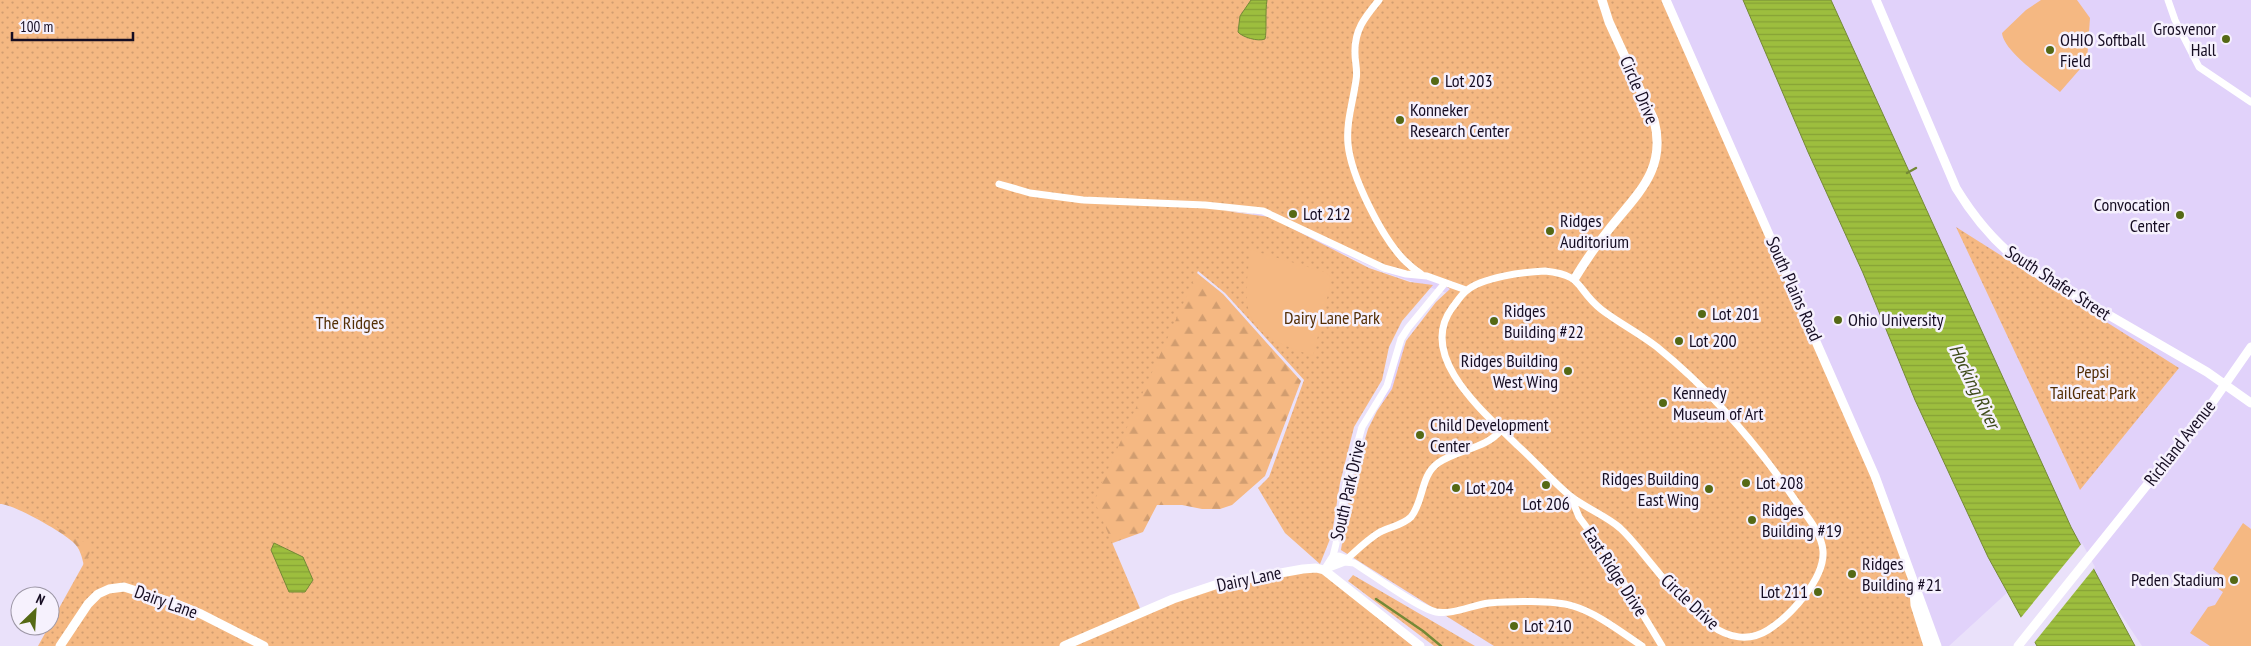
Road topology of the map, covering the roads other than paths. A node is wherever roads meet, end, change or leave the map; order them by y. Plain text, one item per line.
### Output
1 (1379, 0) edge
2 (1602, 0) edge
3 (1666, 0) edge
4 (1876, 0) edge
5 (2168, 0) edge
6 (2251, 102) edge
7 (999, 184) dead end
8 (1421, 274) junction
9 (1575, 278) junction
10 (1445, 283) junction
11 (1466, 290) junction
12 (2251, 347) edge
13 (2225, 386) junction
14 (2251, 403) edge
15 (1502, 430) junction
16 (1570, 496) junction
17 (1324, 570) junction
18 (1914, 580) junction
19 (60, 646) edge
20 (264, 646) edge
21 (1064, 646) edge
22 (1420, 646) edge
23 (1642, 646) edge
24 (1662, 646) edge
25 (1928, 646) edge
26 (1937, 646) edge
27 (2018, 646) edge

1 - 8 street
2 - 9 street, Circle Drive
3 - 18 street, South Plains Road
4 - 13 street, South Shafer Street
5 - 6 street
7 - 8 street
8 - 10 street
9 - 11 street
9 - 16 street, Circle Drive
10 - 11 street
10 - 17 street, South Park Drive
11 - 15 street, Circle Drive
12 - 13 street, Richland Avenue
13 - 14 street, South Shafer Street
13 - 27 street, Richland Avenue
15 - 16 street, Circle Drive
15 - 17 street
16 - 24 street, East Ridge Drive
17 - 21 street, Dairy Lane
17 - 22 street
17 - 23 street
18 - 25 street, South Plains Road
18 - 26 street, South Plains Road
19 - 20 street, Dairy Lane

